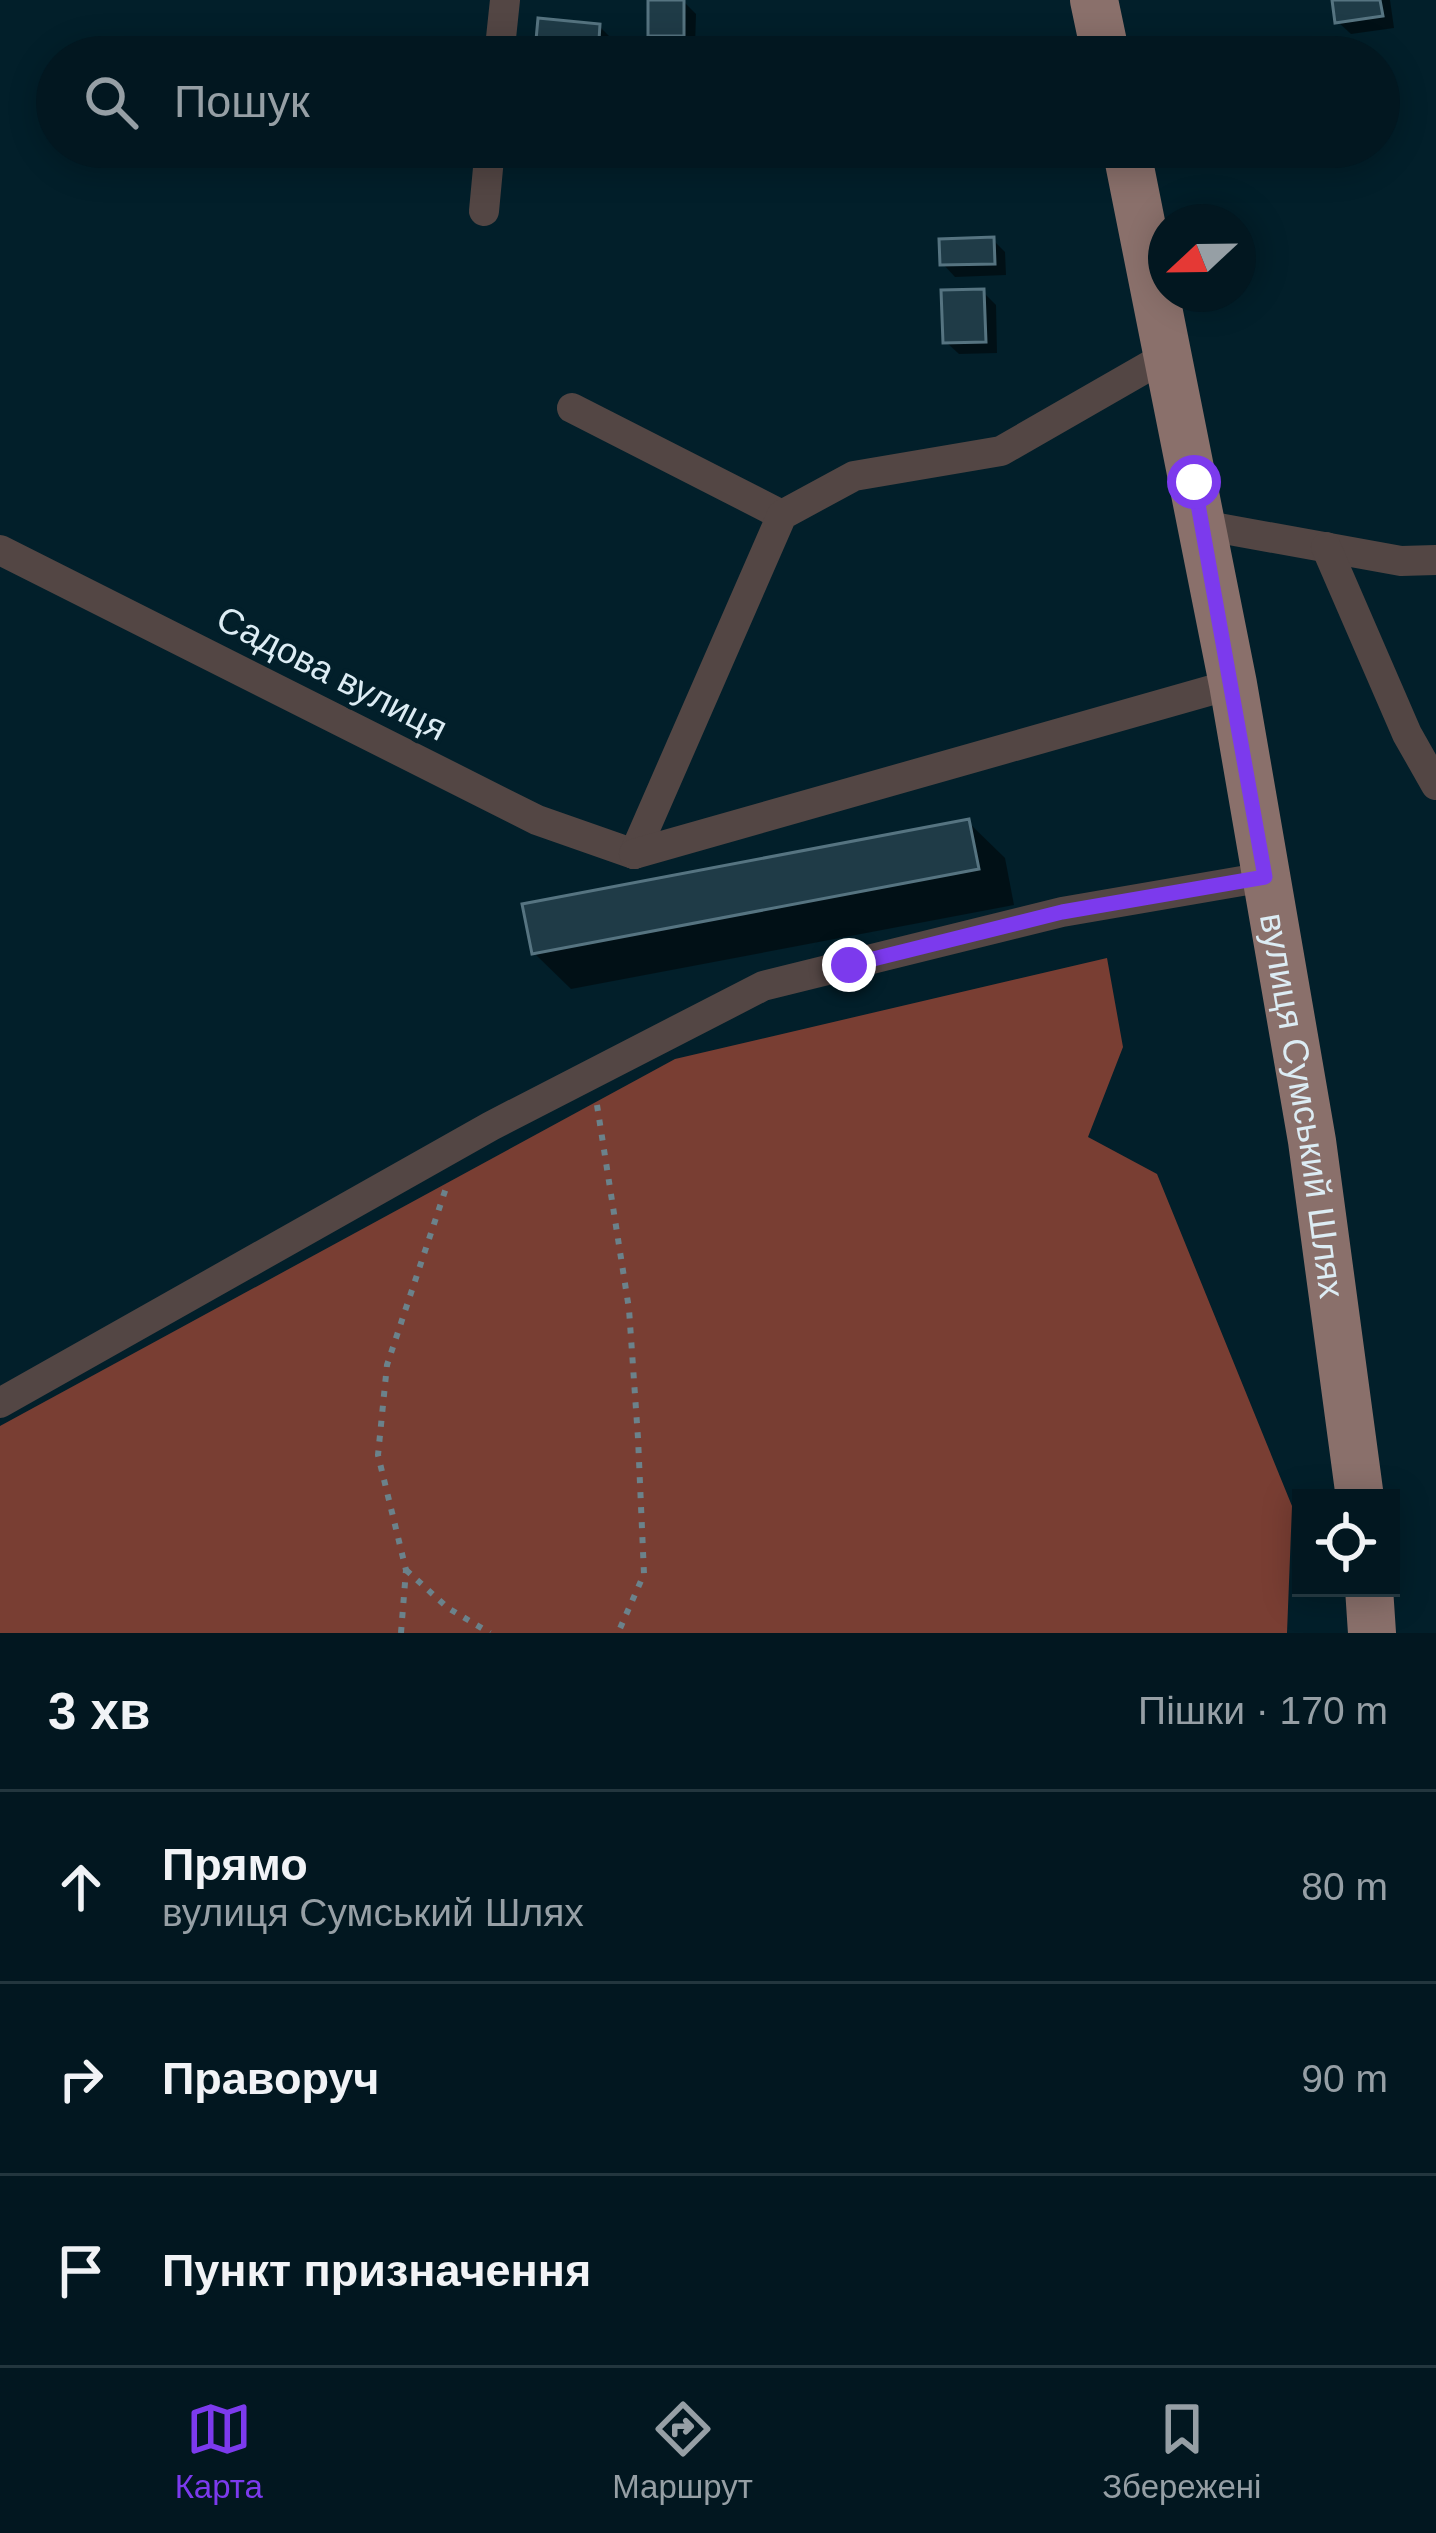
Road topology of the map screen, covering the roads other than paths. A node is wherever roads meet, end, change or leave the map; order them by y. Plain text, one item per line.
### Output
1 (505, 0) edge
2 (1094, 0) edge
3 (502, 36) edge
4 (1102, 36) edge
5 (488, 168) edge
6 (1130, 168) edge
7 (484, 211) dead end
8 (1170, 354) junction
9 (572, 408) dead end
10 (782, 514) junction
11 (1202, 525) junction
12 (1326, 548) junction
13 (0, 550) edge
14 (1436, 560) edge
15 (1233, 684) junction
16 (1436, 785) edge
17 (634, 854) junction
18 (1265, 877) junction
19 (54, 1371) junction
20 (0, 1372) edge
21 (0, 1403) edge
22 (1359, 1489) edge
23 (1370, 1597) edge
24 (1372, 1633) edge

1 - 3 street
2 - 4 main road
5 - 7 street
6 - 8 main road, вулиця Сумський Шлях
8 - 10 street
8 - 11 main road, вулиця Сумський Шлях
9 - 10 street
10 - 17 street
11 - 12 street
11 - 15 main road, вулиця Сумський Шлях
12 - 14 street
12 - 16 street
13 - 17 street, Садова вулиця
15 - 17 street
15 - 18 main road, вулиця Сумський Шлях
18 - 19 street
18 - 22 main road, вулиця Сумський Шлях
19 - 20 street
19 - 21 street
23 - 24 main road

